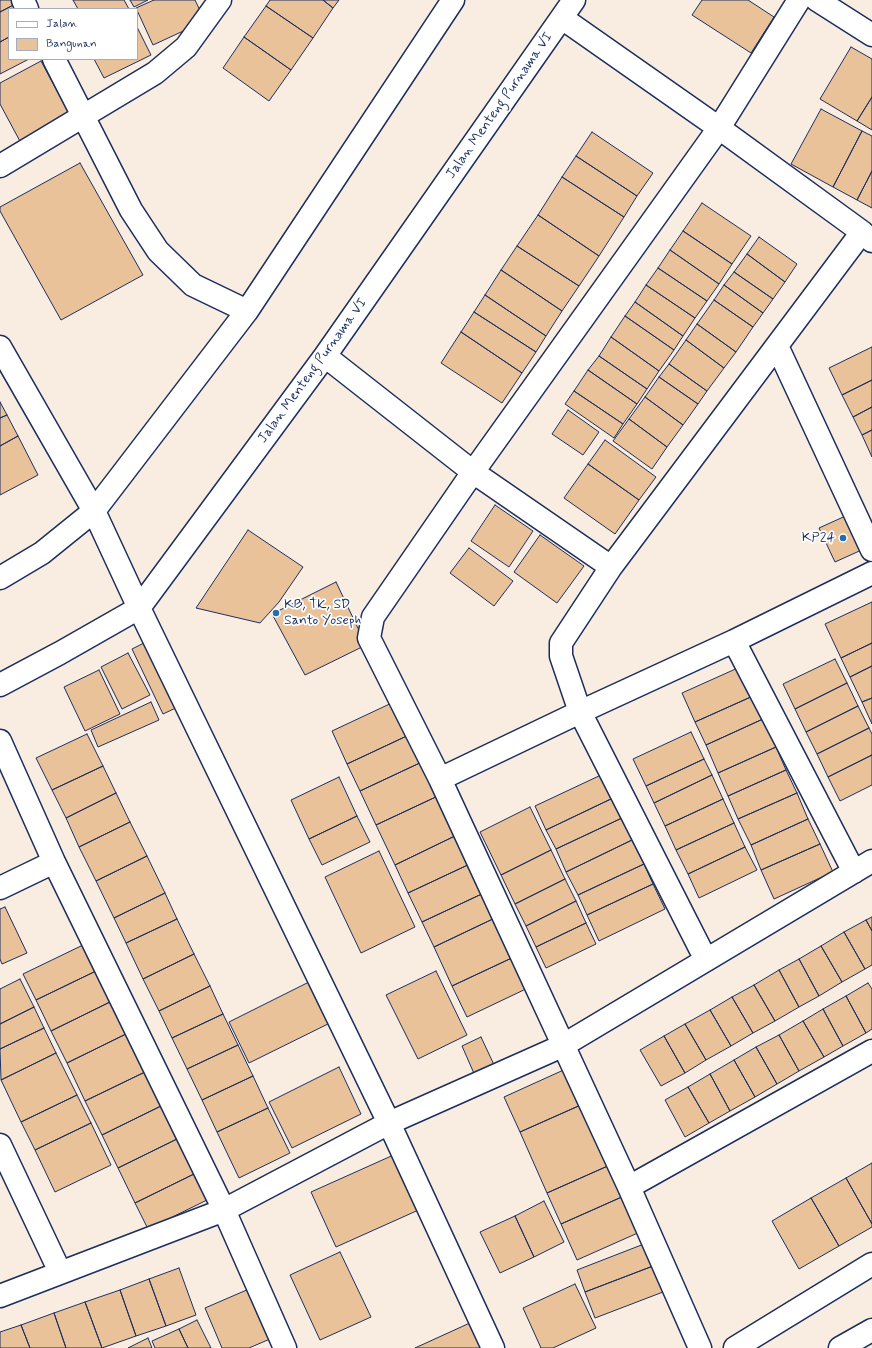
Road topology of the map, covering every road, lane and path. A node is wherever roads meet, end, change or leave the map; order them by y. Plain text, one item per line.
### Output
1 (220, 0) edge
2 (453, 0) edge
3 (574, 0) edge
4 (799, 0) edge
5 (817, 0) edge
6 (562, 18) junction
7 (872, 36) edge
8 (55, 60) edge
9 (84, 116) junction
10 (719, 128) junction
11 (0, 166) edge
12 (867, 236) edge
13 (247, 311) junction
14 (777, 346) junction
15 (0, 347) edge
16 (325, 356) junction
17 (473, 472) junction
18 (98, 520) junction
19 (872, 550) edge
20 (611, 567) junction
21 (872, 572) edge
22 (0, 578) edge
23 (139, 608) junction
24 (734, 641) junction
25 (0, 685) edge
26 (580, 712) junction
27 (0, 741) edge
28 (440, 779) junction
29 (54, 862) junction
30 (863, 867) edge
31 (0, 888) edge
32 (706, 960) junction
33 (562, 1046) junction
34 (872, 1051) edge
35 (389, 1123) junction
36 (0, 1145) edge
37 (629, 1187) junction
38 (224, 1210) junction
39 (872, 1264) edge
40 (60, 1272) junction
41 (0, 1296) edge
42 (872, 1330) edge
43 (285, 1348) edge
44 (492, 1348) edge
45 (700, 1348) edge
46 (735, 1348) edge
47 (840, 1348) edge

1 - 9 street
2 - 13 street
3 - 6 street, Jalan Menteng Purnama VI
4 - 10 street
5 - 7 street
6 - 10 street
6 - 16 street, Jalan Menteng Purnama VI
8 - 9 street
9 - 11 street
9 - 13 street
10 - 12 street
10 - 17 street
12 - 14 street
13 - 18 street
14 - 19 street
14 - 20 street
15 - 18 street
16 - 17 street
16 - 23 street, Jalan Menteng Purnama VI
17 - 20 street
17 - 28 street
18 - 22 street
18 - 23 street
20 - 26 street
21 - 24 street
23 - 25 street, Jalan Menteng Purnama VI
23 - 35 street
24 - 26 street
24 - 30 street
26 - 28 street
26 - 32 street
27 - 29 street
28 - 33 street
29 - 31 street
29 - 38 street
30 - 32 street
32 - 33 street
33 - 35 street
33 - 37 street
34 - 37 street
35 - 38 street
35 - 44 street
36 - 40 street
37 - 45 street
38 - 40 street
38 - 43 street
39 - 46 street
40 - 41 street
42 - 47 street

